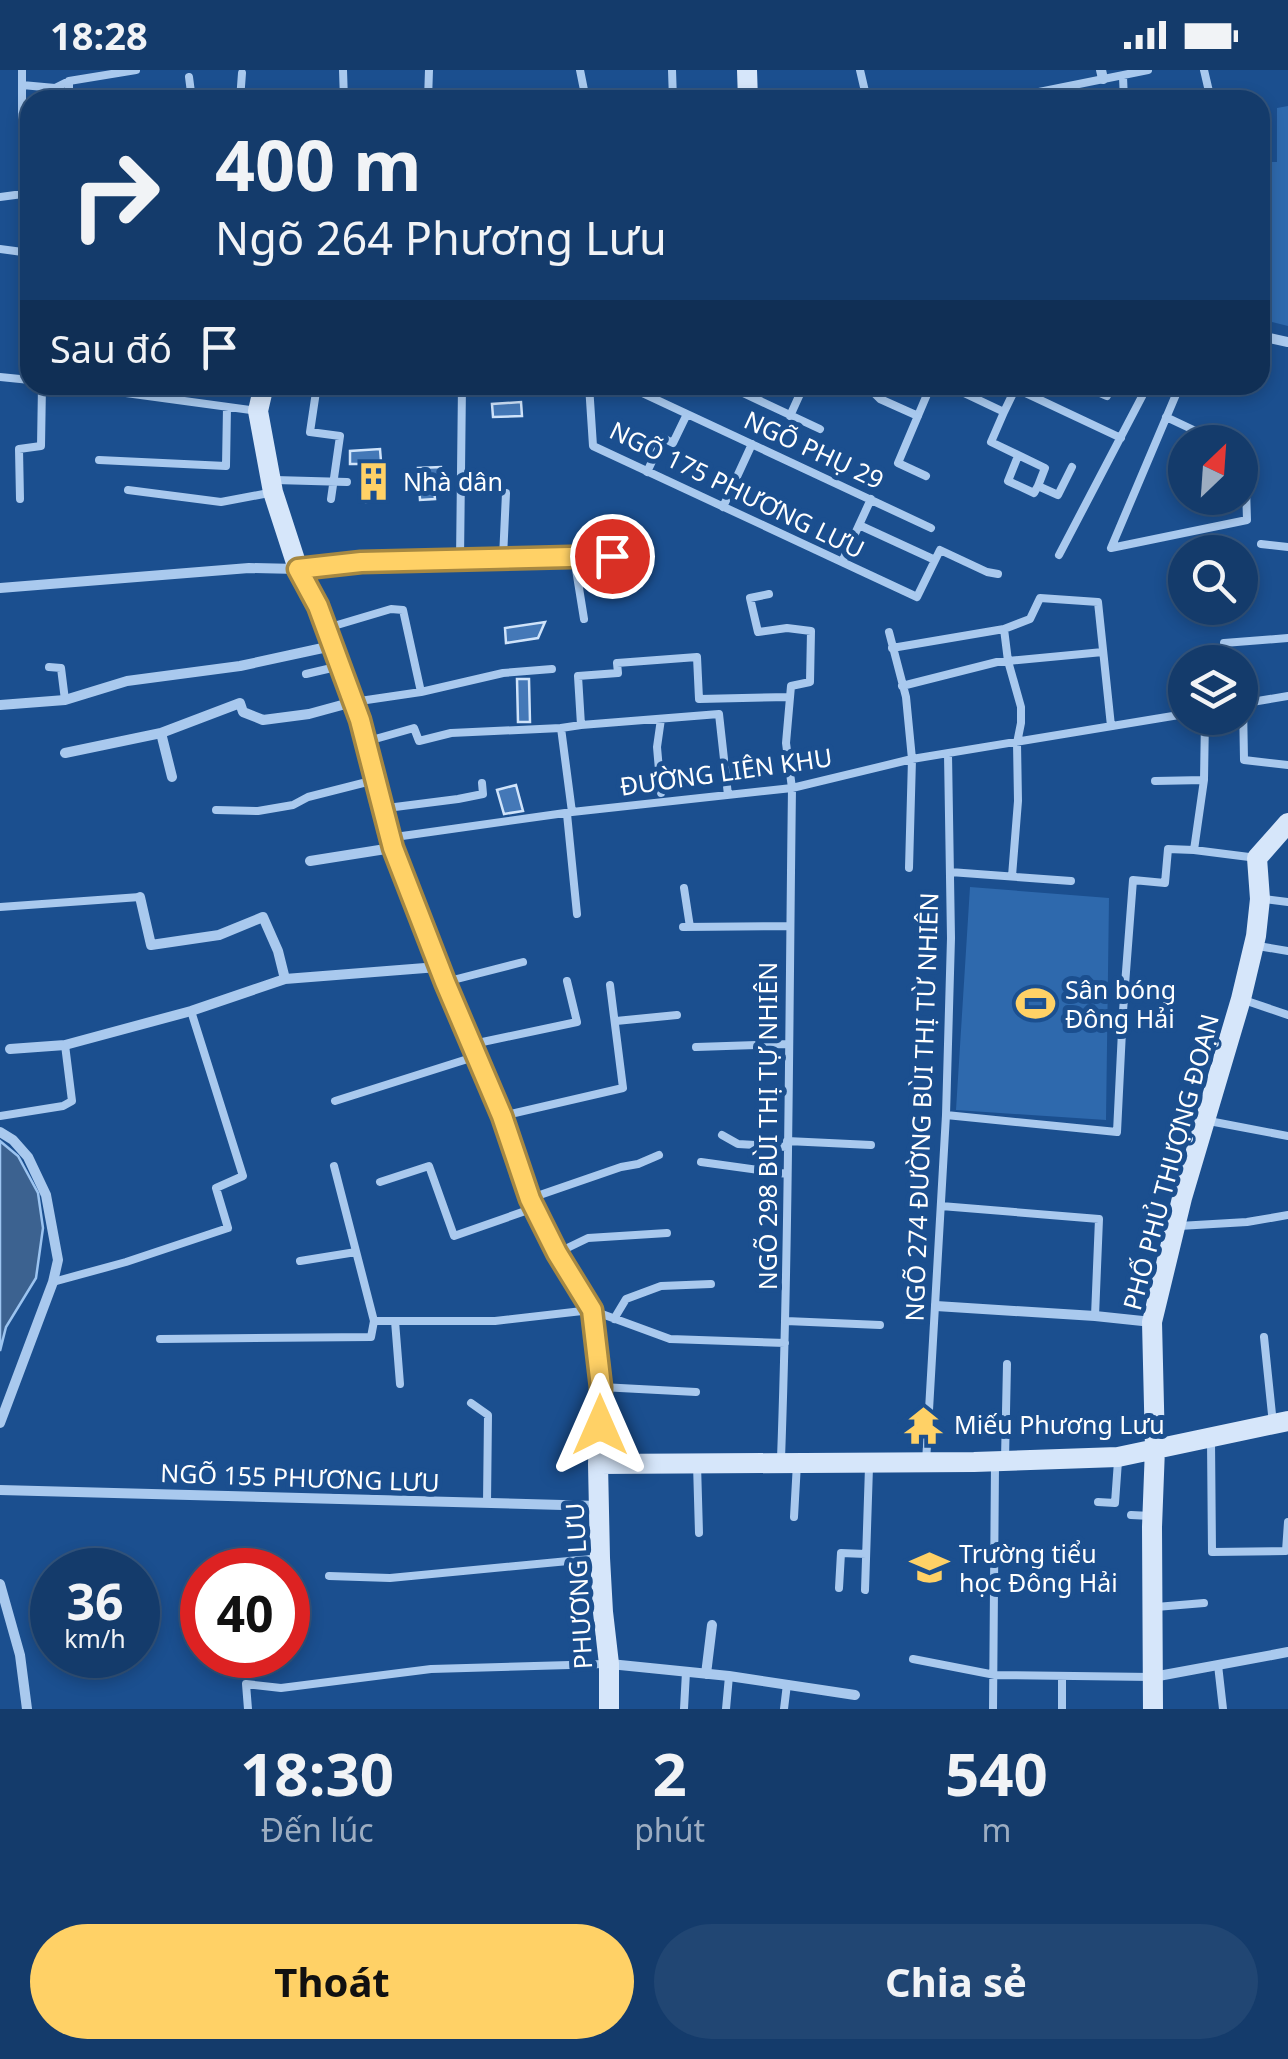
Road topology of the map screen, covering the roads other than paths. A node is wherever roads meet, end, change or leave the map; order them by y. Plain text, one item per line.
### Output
1 (22, 70) edge
2 (136, 70) edge
3 (1148, 70) edge
4 (242, 73) dead end
5 (1102, 75) edge
6 (1122, 76) junction
7 (189, 77) dead end
8 (68, 81) junction
9 (22, 85) junction
10 (22, 90) edge
11 (68, 90) edge
12 (191, 90) edge
13 (241, 90) edge
14 (1046, 90) edge
15 (1123, 90) edge
16 (42, 395) edge
17 (143, 395) edge
18 (262, 395) edge
19 (316, 395) edge
20 (462, 395) edge
21 (590, 395) edge
22 (646, 395) edge
23 (747, 395) edge
24 (799, 395) edge
25 (876, 395) edge
26 (927, 395) edge
27 (968, 395) edge
28 (1012, 395) edge
29 (1034, 395) edge
30 (1143, 395) edge
31 (1176, 395) edge
32 (227, 406) junction
33 (258, 411) junction
34 (1004, 412) junction
35 (687, 414) junction
36 (790, 416) junction
37 (918, 416) junction
38 (1166, 417) junction
39 (1183, 425) edge
40 (820, 429) dead end
41 (1121, 438) junction
42 (752, 444) junction
43 (1018, 456) junction
44 (99, 460) dead end
45 (1072, 467) dead end
46 (647, 472) junction
47 (926, 476) dead end
48 (334, 481) junction
49 (347, 482) dead end
50 (272, 486) junction
51 (1038, 486) junction
52 (128, 490) dead end
53 (506, 493) dead end
54 (20, 499) dead end
55 (332, 499) dead end
56 (871, 499) junction
57 (723, 507) junction
58 (1247, 515) edge
59 (859, 525) junction
60 (931, 528) dead end
61 (1262, 544) dead end
62 (1288, 547) edge
63 (649, 555) dead end
64 (1059, 555) dead end
65 (574, 556) junction
66 (502, 558) junction
67 (460, 560) junction
68 (935, 560) junction
69 (842, 562) junction
70 (298, 569) junction
71 (998, 574) dead end
72 (0, 588) edge
73 (769, 594) dead end
74 (584, 620) dead end
75 (1004, 629) junction
76 (889, 632) dead end
77 (1288, 638) edge
78 (1224, 643) dead end
79 (333, 647) junction
80 (892, 648) junction
81 (1103, 652) junction
82 (1008, 661) junction
83 (49, 667) dead end
84 (552, 670) dead end
85 (306, 674) dead end
86 (902, 686) junction
87 (421, 692) junction
88 (1288, 696) edge
89 (790, 697) junction
90 (64, 700) junction
91 (1258, 701) edge
92 (353, 702) junction
93 (0, 705) edge
94 (1168, 717) edge
95 (661, 719) junction
96 (581, 725) junction
97 (1111, 726) junction
98 (561, 728) junction
99 (161, 733) junction
100 (1205, 735) edge
101 (1243, 735) edge
102 (365, 742) junction
103 (1017, 742) junction
104 (64, 753) dead end
105 (948, 754) junction
106 (912, 759) junction
107 (1288, 765) edge
108 (172, 777) dead end
109 (375, 780) junction
110 (1204, 780) junction
111 (1155, 781) dead end
112 (482, 783) dead end
113 (792, 788) junction
114 (661, 793) dead end
115 (728, 795) junction
116 (382, 808) junction
117 (216, 810) dead end
118 (570, 813) junction
119 (1288, 824) edge
120 (392, 843) junction
121 (1194, 850) junction
122 (1257, 858) junction
123 (310, 862) dead end
124 (908, 868) dead end
125 (950, 872) junction
126 (1012, 876) junction
127 (1071, 881) dead end
128 (684, 888) dead end
129 (140, 897) joint
130 (1260, 898) junction
131 (1288, 902) edge
132 (0, 907) edge
133 (577, 914) dead end
134 (790, 926) junction
135 (1253, 945) junction
136 (1288, 951) edge
137 (523, 962) dead end
138 (442, 975) junction
139 (285, 979) junction
140 (567, 981) dead end
141 (610, 985) dead end
142 (1242, 999) junction
143 (191, 1010) junction
144 (678, 1014) dead end
145 (1288, 1015) edge
146 (616, 1020) junction
147 (788, 1044) junction
148 (65, 1045) junction
149 (696, 1046) dead end
150 (5, 1050) edge
151 (476, 1050) junction
152 (336, 1101) dead end
153 (946, 1115) junction
154 (0, 1116) edge
155 (502, 1116) junction
156 (1205, 1120) junction
157 (0, 1132) edge
158 (722, 1135) dead end
159 (1288, 1136) edge
160 (787, 1144) junction
161 (871, 1145) dead end
162 (659, 1156) dead end
163 (701, 1162) dead end
164 (334, 1166) dead end
165 (787, 1174) junction
166 (380, 1182) dead end
167 (532, 1204) junction
168 (941, 1206) junction
169 (1288, 1214) edge
170 (1174, 1226) junction
171 (666, 1234) dead end
172 (356, 1252) junction
173 (557, 1253) junction
174 (300, 1260) dead end
175 (53, 1282) junction
176 (710, 1284) dead end
177 (936, 1306) junction
178 (592, 1310) junction
179 (1095, 1316) junction
180 (614, 1318) junction
181 (374, 1320) junction
182 (396, 1321) junction
183 (786, 1321) junction
184 (1152, 1322) junction
185 (880, 1325) dead end
186 (1264, 1337) dead end
187 (160, 1339) dead end
188 (785, 1343) junction
189 (1008, 1364) dead end
190 (400, 1384) dead end
191 (601, 1387) junction
192 (696, 1392) dead end
193 (471, 1402) dead end
194 (1280, 1422) edge
195 (0, 1424) edge
196 (1211, 1436) junction
197 (1155, 1448) junction
198 (1118, 1457) junction
199 (1000, 1461) junction
200 (869, 1462) junction
201 (926, 1462) junction
202 (598, 1464) junction
203 (697, 1464) junction
204 (789, 1464) junction
205 (0, 1490) edge
206 (1098, 1502) dead end
207 (487, 1504) junction
208 (599, 1506) junction
209 (794, 1517) dead end
210 (1288, 1522) edge
211 (699, 1534) dead end
212 (866, 1554) junction
213 (600, 1558) junction
214 (329, 1576) dead end
215 (0, 1584) edge
216 (839, 1588) dead end
217 (865, 1590) dead end
218 (1204, 1604) dead end
219 (1152, 1607) junction
220 (712, 1625) dead end
221 (1288, 1652) edge
222 (913, 1659) dead end
223 (609, 1664) junction
224 (1218, 1665) junction
225 (686, 1672) junction
226 (706, 1674) junction
227 (995, 1675) junction
228 (729, 1676) junction
229 (1062, 1676) junction
230 (1152, 1677) junction
231 (786, 1684) junction
232 (856, 1695) dead end
233 (28, 1709) edge
234 (248, 1709) edge
235 (609, 1709) edge
236 (684, 1709) edge
237 (726, 1709) edge
238 (784, 1709) edge
239 (993, 1709) edge
240 (1062, 1709) edge
241 (1152, 1709) edge
242 (1222, 1709) edge

1 - 9 lane
2 - 8 lane
3 - 6 lane
4 - 13 lane
5 - 6 lane
5 - 14 lane
6 - 15 lane
7 - 12 lane
8 - 9 lane
8 - 11 lane
9 - 10 lane
16 - 54 lane
17 - 32 lane
18 - 33 street, PHƯƠNG LƯU
19 - 48 lane
20 - 67 lane
21 - 46 lane, NGÕ 175 PHƯƠNG LƯU
22 - 35 lane, NGÕ PHỤ 29
23 - 36 lane
24 - 36 lane
25 - 37 lane
26 - 37 lane
27 - 34 lane
28 - 34 lane
29 - 41 lane
30 - 41 lane
31 - 38 lane
32 - 33 lane
32 - 44 lane
33 - 50 street, PHƯƠNG LƯU
34 - 43 lane
35 - 42 lane, NGÕ PHỤ 29
35 - 46 lane
36 - 40 lane
37 - 47 lane
38 - 39 lane
38 - 58 lane
41 - 64 lane
42 - 56 lane, NGÕ PHỤ 29
42 - 57 lane
43 - 51 lane
43 - 51 lane
45 - 51 lane
46 - 57 lane, NGÕ 175 PHƯƠNG LƯU
48 - 49 lane
48 - 50 lane
48 - 55 lane
50 - 52 lane
50 - 70 street, PHƯƠNG LƯU
53 - 66 lane
56 - 59 lane
56 - 60 lane, NGÕ PHỤ 29
57 - 69 lane, NGÕ 175 PHƯƠNG LƯU
59 - 68 lane
59 - 69 lane
61 - 62 lane
63 - 65 lane
65 - 66 lane
65 - 74 lane
66 - 67 lane
67 - 70 lane
68 - 69 lane, NGÕ 175 PHƯƠNG LƯU
68 - 71 lane
70 - 72 street
70 - 79 street, PHƯƠNG LƯU
73 - 89 lane
75 - 80 lane
75 - 81 lane
75 - 82 lane
76 - 80 lane
77 - 78 lane
79 - 85 lane
79 - 87 lane
79 - 90 street
79 - 92 street, PHƯƠNG LƯU
80 - 86 lane
81 - 82 lane
81 - 97 lane
82 - 86 lane
82 - 103 lane
83 - 90 lane
84 - 87 lane
86 - 106 lane
87 - 92 lane
88 - 91 lane
89 - 96 lane
89 - 113 lane, NGÕ 298 BÙI THỊ TỰ NHIÊN
90 - 93 street
92 - 99 street
92 - 102 street, PHƯƠNG LƯU
94 - 97 lane, ĐƯỜNG LIÊN KHU
95 - 96 lane
95 - 114 lane
95 - 115 lane
96 - 98 lane
97 - 103 lane, ĐƯỜNG LIÊN KHU
98 - 102 lane
98 - 118 lane
99 - 104 street
99 - 108 street
100 - 110 lane
101 - 107 lane
102 - 109 street, PHƯƠNG LƯU
103 - 105 lane, ĐƯỜNG LIÊN KHU
103 - 126 lane
105 - 106 lane, ĐƯỜNG LIÊN KHU
105 - 125 lane, NGÕ 274 ĐƯỜNG BÙI THỊ TỪ NHIÊN
106 - 113 lane, ĐƯỜNG LIÊN KHU
106 - 124 lane
109 - 116 street, PHƯƠNG LƯU
109 - 117 lane
110 - 111 lane
110 - 121 lane
112 - 116 lane
113 - 115 lane, ĐƯỜNG LIÊN KHU
113 - 134 lane, NGÕ 298 BÙI THỊ TỰ NHIÊN
115 - 118 lane, ĐƯỜNG LIÊN KHU
116 - 120 street, PHƯƠNG LƯU
118 - 120 lane, ĐƯỜNG LIÊN KHU
118 - 133 lane
119 - 122 street
120 - 123 street
120 - 138 street, PHƯƠNG LƯU
121 - 122 lane
121 - 153 lane
122 - 130 street, PHỐ PHỦ THƯỢNG ĐOẠN
125 - 126 lane
125 - 153 lane, NGÕ 274 ĐƯỜNG BÙI THỊ TỪ NHIÊN
126 - 127 lane
128 - 134 lane
129 - 132 lane
129 - 139 street
130 - 131 lane
130 - 135 street, PHỐ PHỦ THƯỢNG ĐOẠN
134 - 147 lane, NGÕ 298 BÙI THỊ TỰ NHIÊN
135 - 136 lane
135 - 142 street, PHỐ PHỦ THƯỢNG ĐOẠN
137 - 138 lane
138 - 139 street
138 - 151 street, PHƯƠNG LƯU
139 - 143 street
140 - 151 lane
141 - 146 lane
142 - 145 lane
142 - 156 street, PHỐ PHỦ THƯỢNG ĐOẠN
143 - 148 street
143 - 175 lane
144 - 146 lane
146 - 155 lane
147 - 149 lane
147 - 160 lane, NGÕ 298 BÙI THỊ TỰ NHIÊN
148 - 150 street
148 - 154 lane
151 - 152 lane
151 - 155 street, PHƯƠNG LƯU
153 - 168 lane, NGÕ 274 ĐƯỜNG BÙI THỊ TỪ NHIÊN
155 - 167 street, PHƯƠNG LƯU
156 - 159 lane
156 - 170 street, PHỐ PHỦ THƯỢNG ĐOẠN
157 - 175 street
158 - 160 lane
160 - 161 lane
160 - 165 lane, NGÕ 298 BÙI THỊ TỰ NHIÊN
162 - 167 lane
163 - 165 lane
164 - 172 lane
165 - 183 lane, NGÕ 298 BÙI THỊ TỰ NHIÊN
166 - 167 lane
167 - 173 street, PHƯƠNG LƯU
168 - 177 lane, NGÕ 274 ĐƯỜNG BÙI THỊ TỪ NHIÊN
168 - 179 lane
169 - 170 lane
170 - 184 street, PHỐ PHỦ THƯỢNG ĐOẠN
171 - 173 lane
172 - 174 lane
172 - 181 lane
173 - 178 street, PHƯƠNG LƯU
175 - 195 street
176 - 180 lane
177 - 179 street
177 - 201 lane, NGÕ 274 ĐƯỜNG BÙI THỊ TỪ NHIÊN
178 - 180 lane
178 - 182 lane
178 - 191 street, PHƯƠNG LƯU
179 - 184 street
180 - 188 lane
181 - 182 lane
181 - 187 lane
182 - 190 lane
183 - 185 lane
183 - 188 lane, NGÕ 298 BÙI THỊ TỰ NHIÊN
184 - 197 street, PHỐ PHỦ THƯỢNG ĐOẠN
186 - 194 lane
188 - 204 lane, NGÕ 298 BÙI THỊ TỰ NHIÊN
189 - 199 lane
191 - 192 lane
191 - 202 street, PHƯƠNG LƯU
193 - 207 lane
194 - 196 street
196 - 197 street
196 - 210 lane
197 - 198 street
197 - 219 street, PHỐ PHỦ THƯỢNG ĐOẠN
198 - 199 street
198 - 206 lane
199 - 201 street
199 - 227 lane
200 - 201 street
200 - 204 street
200 - 212 lane
202 - 203 street
202 - 208 street, PHƯƠNG LƯU
203 - 204 street
203 - 211 lane
204 - 209 lane, NGÕ 298 BÙI THỊ TỰ NHIÊN
205 - 207 street, NGÕ 155 PHƯƠNG LƯU
207 - 208 street, NGÕ 155 PHƯƠNG LƯU
208 - 213 street, PHƯƠNG LƯU
212 - 216 lane
212 - 217 lane
213 - 214 lane
213 - 223 street, PHƯƠNG LƯU
215 - 233 street
218 - 219 lane
219 - 230 street, PHỐ PHỦ THƯỢNG ĐOẠN
220 - 226 street
221 - 224 street
222 - 227 lane
223 - 225 street
223 - 234 lane
223 - 235 street, PHƯƠNG LƯU
224 - 230 street
224 - 242 lane
225 - 226 street
225 - 236 lane
226 - 228 street
227 - 229 lane
227 - 239 lane
228 - 231 street
228 - 237 lane
229 - 230 lane
229 - 240 lane
230 - 241 street, PHỐ PHỦ THƯỢNG ĐOẠN
231 - 232 street
231 - 238 lane

